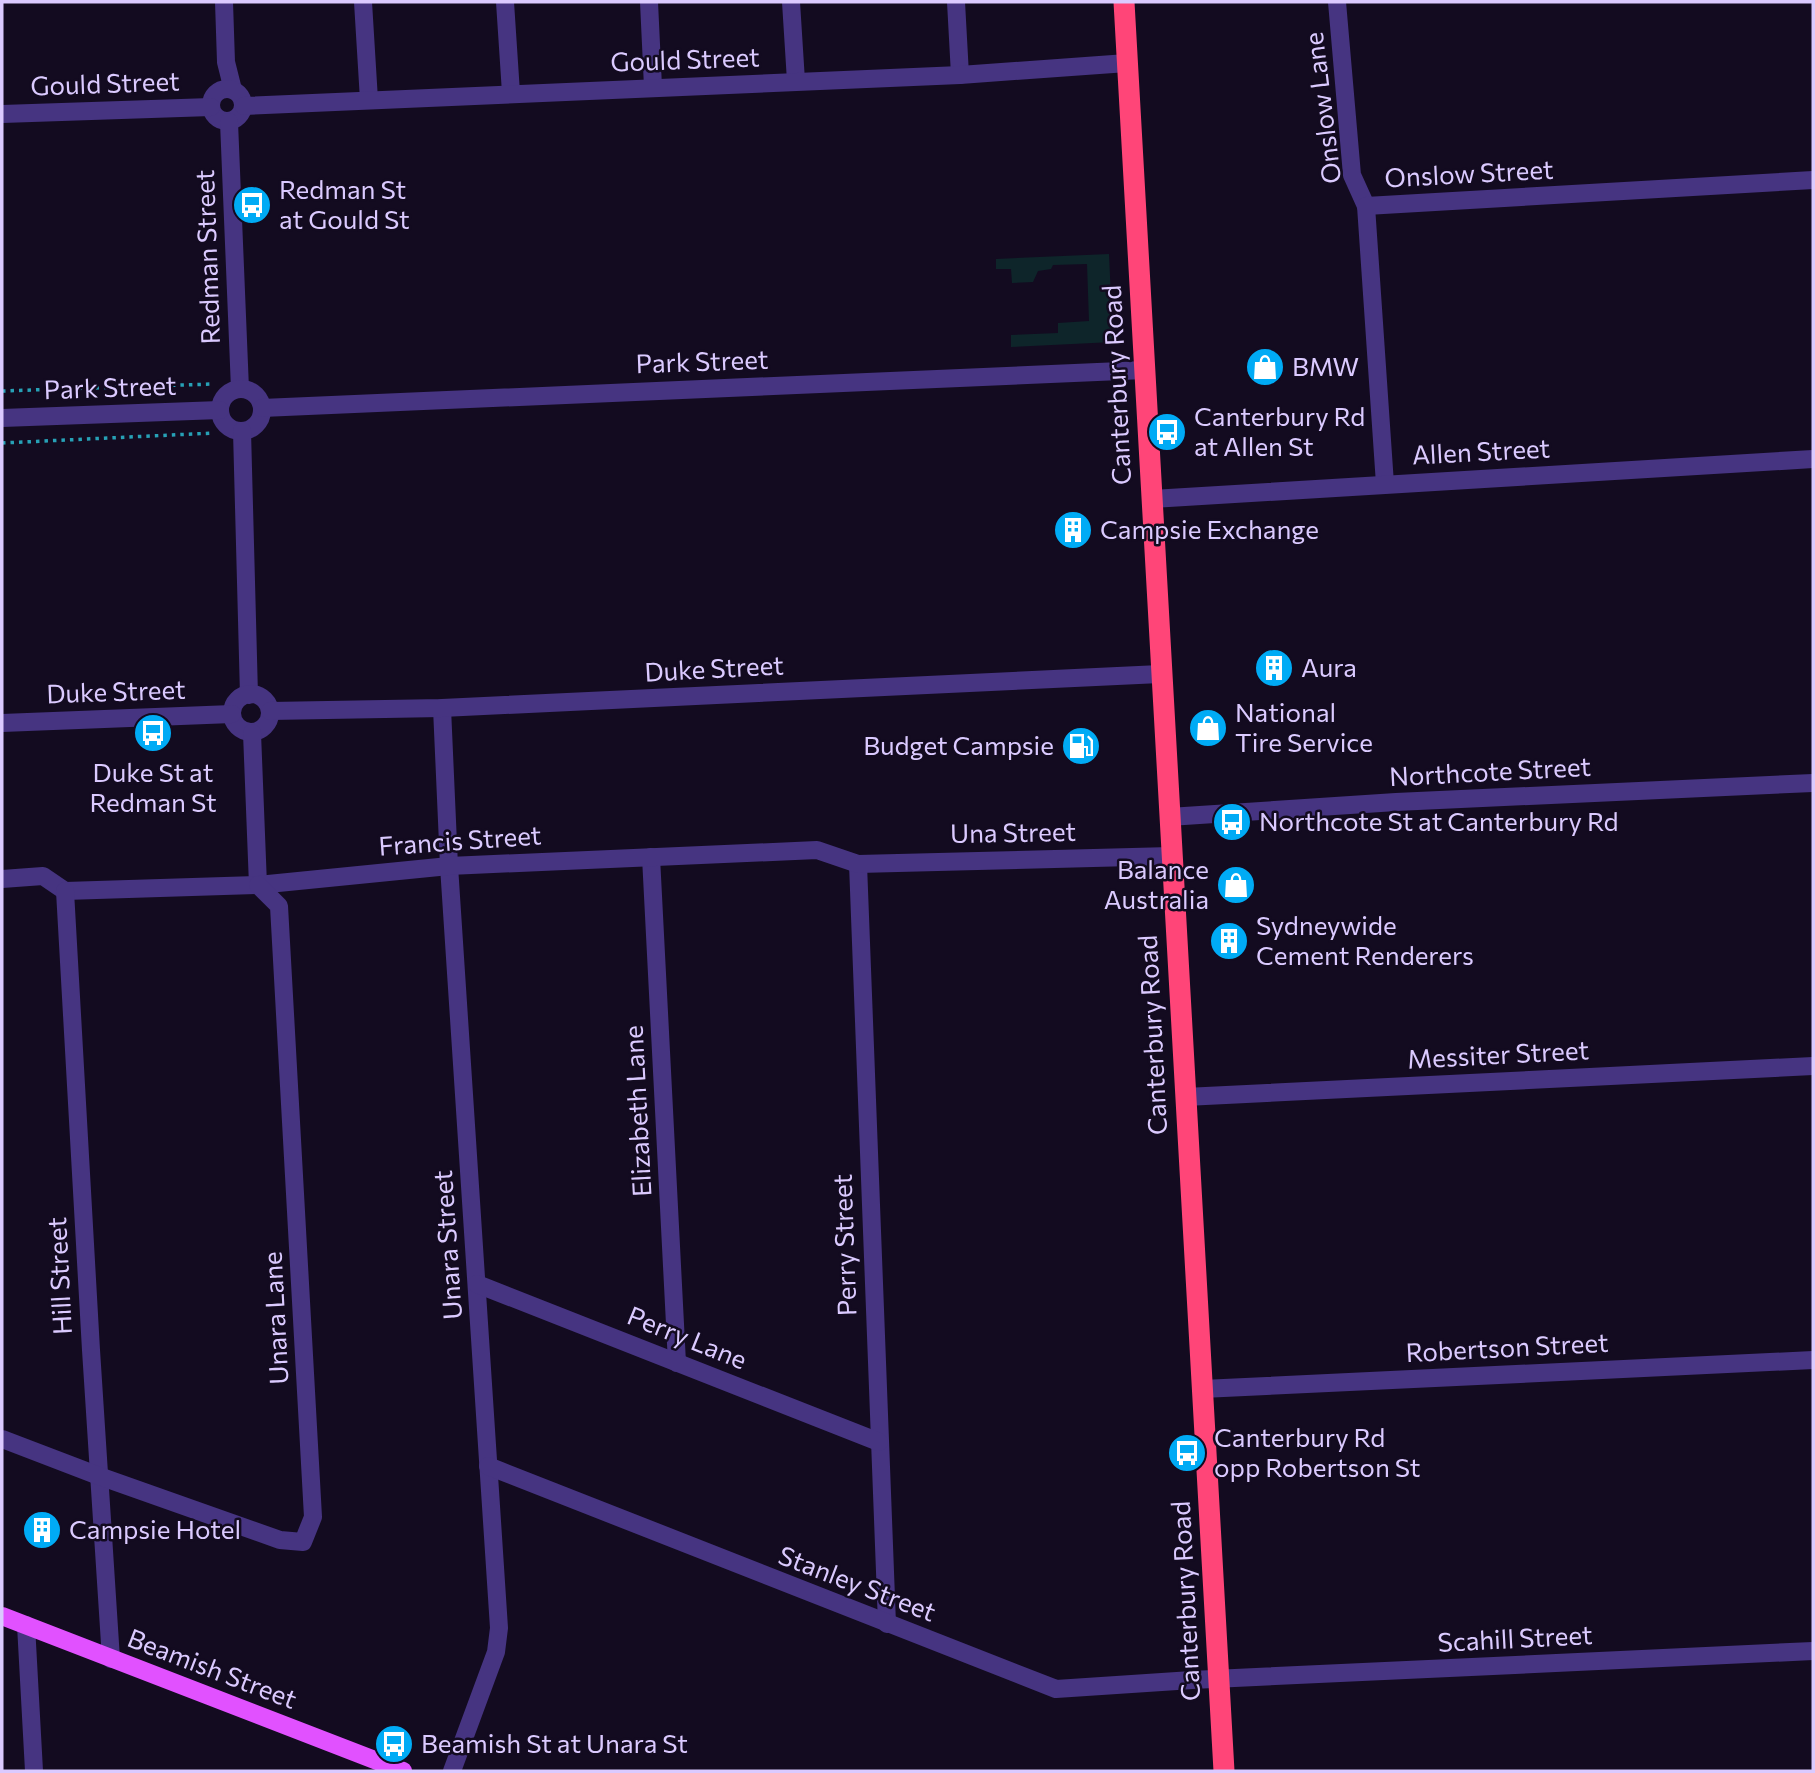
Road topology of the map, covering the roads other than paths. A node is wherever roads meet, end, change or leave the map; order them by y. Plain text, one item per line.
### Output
1 (224, 2) edge
2 (363, 2) edge
3 (505, 2) edge
4 (649, 2) edge
5 (791, 2) edge
6 (956, 2) edge
7 (1124, 2) edge
8 (1337, 2) edge
9 (1127, 63) junction
10 (960, 75) junction
11 (796, 81) junction
12 (653, 87) junction
13 (233, 90) junction
14 (510, 93) junction
15 (369, 100) junction
16 (244, 106) junction
17 (211, 107) junction
18 (2, 114) edge
19 (229, 122) junction
20 (1813, 180) edge
21 (1366, 206) junction
22 (1144, 370) junction
23 (240, 389) junction
24 (262, 408) junction
25 (220, 410) junction
26 (2, 418) edge
27 (242, 431) junction
28 (1813, 459) edge
29 (1385, 484) junction
30 (1152, 499) junction
31 (1160, 674) junction
32 (249, 695) junction
33 (442, 708) junction
34 (270, 711) junction
35 (232, 714) junction
36 (2, 723) edge
37 (252, 733) junction
38 (1813, 783) edge
39 (1169, 817) junction
40 (1171, 856) junction
41 (651, 857) junction
42 (858, 864) junction
43 (449, 866) junction
44 (2, 879) edge
45 (258, 885) junction
46 (65, 891) junction
47 (1813, 1066) edge
48 (1185, 1097) junction
49 (477, 1284) junction
50 (1813, 1360) edge
51 (677, 1363) junction
52 (1202, 1389) junction
53 (2, 1439) edge
54 (878, 1442) junction
55 (488, 1466) junction
56 (99, 1476) junction
57 (2, 1616) edge
58 (887, 1624) junction
59 (26, 1625) junction
60 (1813, 1651) edge
61 (111, 1658) junction
62 (1219, 1679) junction
63 (33, 1771) edge
64 (402, 1771) edge
65 (452, 1771) edge
66 (1224, 1771) edge

1 - 13 street
2 - 15 street
3 - 14 street
4 - 12 street
5 - 11 street
6 - 10 street
7 - 9 highway, Canterbury Road
8 - 21 street, Onslow Lane
9 - 10 street, Gould Street
9 - 22 highway, Canterbury Road
10 - 11 street, Gould Street
11 - 12 street, Gould Street
12 - 14 street, Gould Street
13 - 16 street
13 - 17 street
14 - 15 street, Gould Street
15 - 16 street, Gould Street
16 - 19 street
17 - 18 street, Gould Street
17 - 19 street
19 - 23 street, Redman Street
20 - 21 street, Onslow Street
21 - 29 street, Onslow Street
22 - 24 street, Park Street
22 - 30 highway, Canterbury Road
23 - 24 street
23 - 25 street
24 - 27 street
25 - 26 street, Park Street
25 - 27 street
27 - 32 street
28 - 29 street, Allen Street
29 - 30 street, Allen Street
30 - 31 highway, Canterbury Road
31 - 33 street, Duke Street
31 - 39 highway, Canterbury Road
32 - 34 street
32 - 35 street
33 - 34 street, Duke Street
33 - 43 street, Unara Street
34 - 37 street
35 - 36 street, Duke Street
35 - 37 street
37 - 45 street
38 - 39 street, Northcote Street
39 - 40 highway, Canterbury Road
40 - 42 street, Una Street
40 - 48 highway, Canterbury Road
41 - 42 street, Francis Street
41 - 43 street, Francis Street
41 - 51 street, Elizabeth Lane
42 - 54 street, Perry Street
43 - 45 street, Francis Street
43 - 49 street, Unara Street
44 - 46 street
45 - 46 street, Francis Street
45 - 56 street, Unara Lane
46 - 56 street, Hill Street
47 - 48 street, Messiter Street
48 - 52 highway, Canterbury Road
49 - 51 street, Perry Lane
49 - 55 street, Unara Street
50 - 52 street, Robertson Street
51 - 54 street, Perry Lane
52 - 62 highway, Canterbury Road
53 - 56 street
54 - 58 street, Perry Street
55 - 58 street, Stanley Street
55 - 65 street, Unara Street
56 - 61 street, Hill Street
57 - 59 main road, Beamish Street
58 - 62 street, Stanley Street
59 - 61 main road, Beamish Street
59 - 63 street
60 - 62 street, Scahill Street
61 - 64 main road, Beamish Street
62 - 66 highway, Canterbury Road

